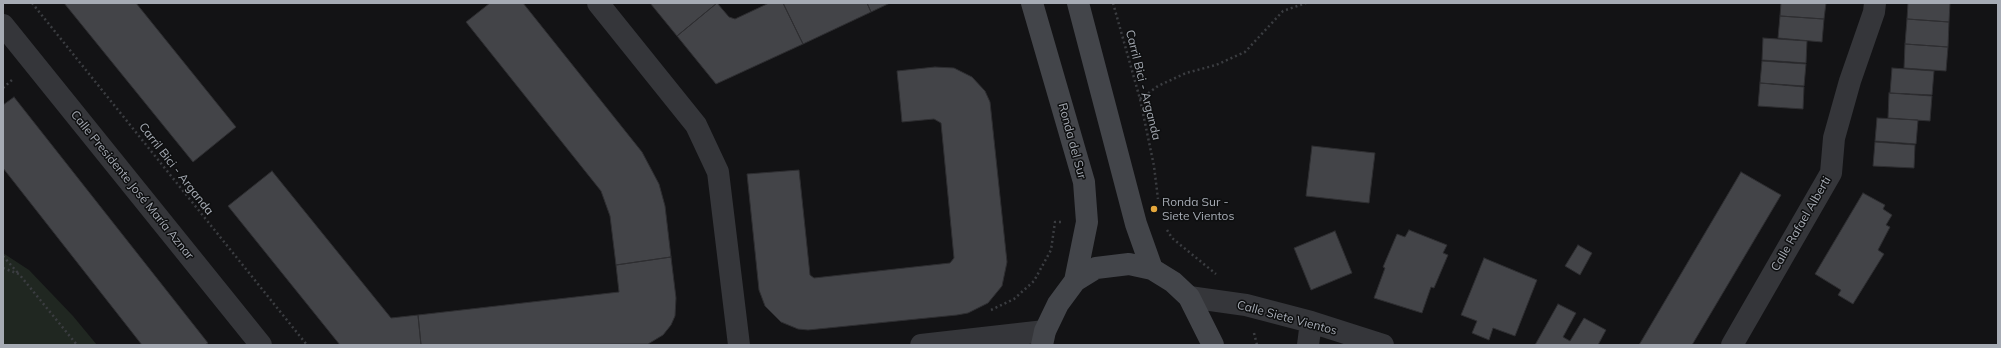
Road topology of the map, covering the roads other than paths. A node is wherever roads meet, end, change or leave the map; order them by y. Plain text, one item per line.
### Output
1 (598, 3) edge
2 (1032, 3) edge
3 (1078, 3) edge
4 (1875, 3) edge
5 (3, 25) edge
6 (1152, 269) junction
7 (1075, 281) junction
8 (1189, 297) junction
9 (1311, 322) junction
10 (1044, 338) edge
11 (261, 345) edge
12 (739, 345) edge
13 (921, 345) edge
14 (1213, 345) edge
15 (1308, 345) edge
16 (1383, 345) edge
17 (1732, 345) edge

1 - 12 street
2 - 7 main road, Ronda del Sur
3 - 6 main road
4 - 17 street, Calle Rafael Alberti
5 - 11 street, Calle Presidente José María Aznar
6 - 7 main road, Ronda del Sur
6 - 8 main road, Ronda del Sur
7 - 10 main road, Ronda del Sur
8 - 9 street, Calle Siete Vientos
8 - 14 main road, Ronda del Sur
9 - 15 street
9 - 16 street, Calle Siete Vientos
10 - 13 street

